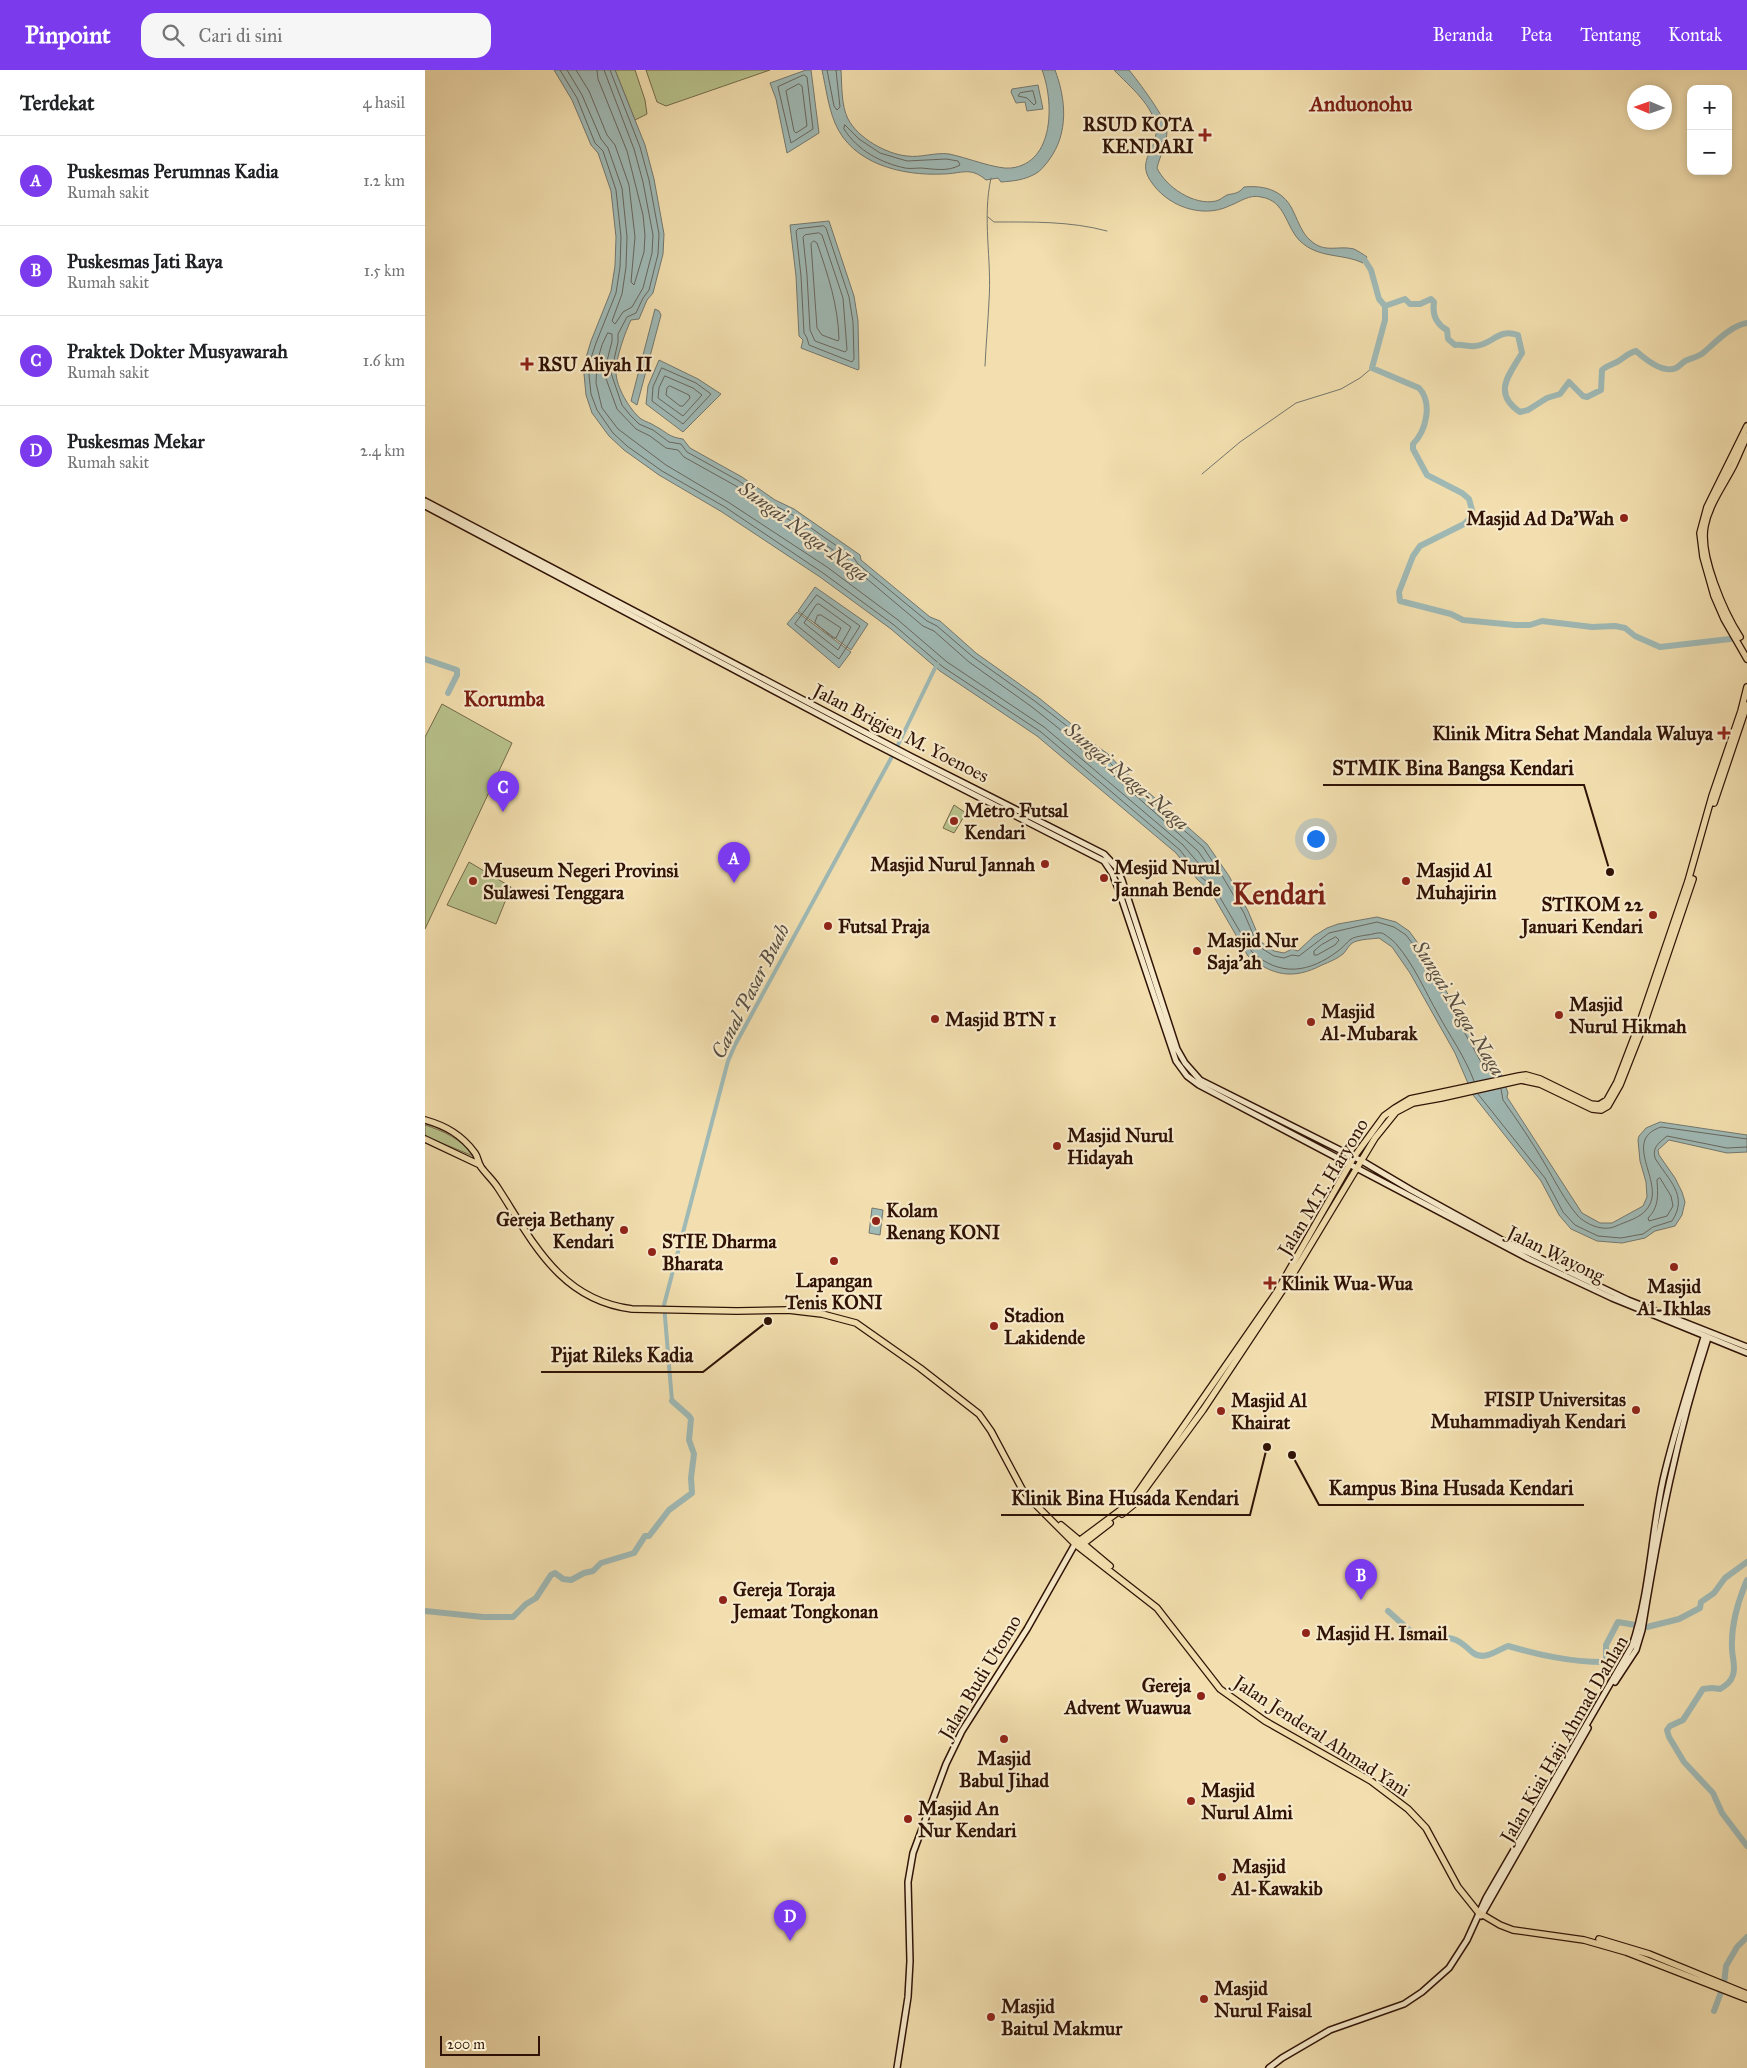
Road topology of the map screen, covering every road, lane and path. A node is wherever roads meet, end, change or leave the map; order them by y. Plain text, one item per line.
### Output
1 (1747, 426) edge
2 (1747, 436) edge
3 (425, 500) edge
4 (425, 506) edge
5 (445, 515) junction
6 (1708, 568) junction
7 (1747, 650) edge
8 (1747, 659) edge
9 (1747, 687) edge
10 (1747, 705) edge
11 (1739, 723) junction
12 (1469, 1089) junction
13 (1232, 1100) junction
14 (425, 1120) edge
15 (425, 1139) edge
16 (476, 1154) junction
17 (1354, 1157) junction
18 (470, 1161) junction
19 (1362, 1161) junction
20 (1350, 1164) junction
21 (480, 1165) junction
22 (1358, 1169) junction
23 (1706, 1339) junction
24 (1747, 1347) edge
25 (1747, 1353) edge
26 (1078, 1545) junction
27 (1480, 1912) junction
28 (1723, 1988) junction
29 (1747, 1994) edge
30 (1747, 1999) edge
31 (897, 2068) edge
32 (1271, 2068) edge

1 - 6 highway
2 - 6 highway
3 - 5 main road
4 - 5 main road
5 - 13 main road, Jalan Brigjen M. Yoenoes
6 - 7 highway
6 - 8 highway
9 - 11 highway
10 - 11 highway
11 - 12 highway, Jalan M.T. Haryono
12 - 17 highway, Jalan M.T. Haryono
12 - 19 highway, Jalan M.T. Haryono
13 - 17 main road, Jalan Brigjen M. Yoenoes
13 - 20 main road, Jalan Brigjen M. Yoenoes
14 - 16 highway
15 - 18 highway
16 - 18 highway
16 - 21 highway
17 - 19 main road, Jalan Wayong
17 - 20 highway, Jalan M.T. Haryono
18 - 21 highway
19 - 22 highway, Jalan M.T. Haryono
19 - 24 main road, Jalan Wayong
20 - 22 main road, Jalan Wayong
20 - 26 highway, Jalan M.T. Haryono
21 - 26 highway, Jalan Jenderal Ahmad Yani
22 - 23 main road, Jalan Wayong
22 - 26 highway, Jalan M.T. Haryono
23 - 25 main road, Jalan Wayong
23 - 27 main road, Jalan Kiai Haji Ahmad Dahlan
26 - 27 highway, Jalan Jenderal Ahmad Yani
26 - 31 main road, Jalan Budi Utomo
27 - 28 highway, Jalan Jenderal Ahmad Yani
27 - 32 main road, Jalan Kiai Haji Ahmad Dahlan
28 - 29 highway, Jalan Jenderal Ahmad Yani
28 - 30 highway, Jalan Jenderal Ahmad Yani

